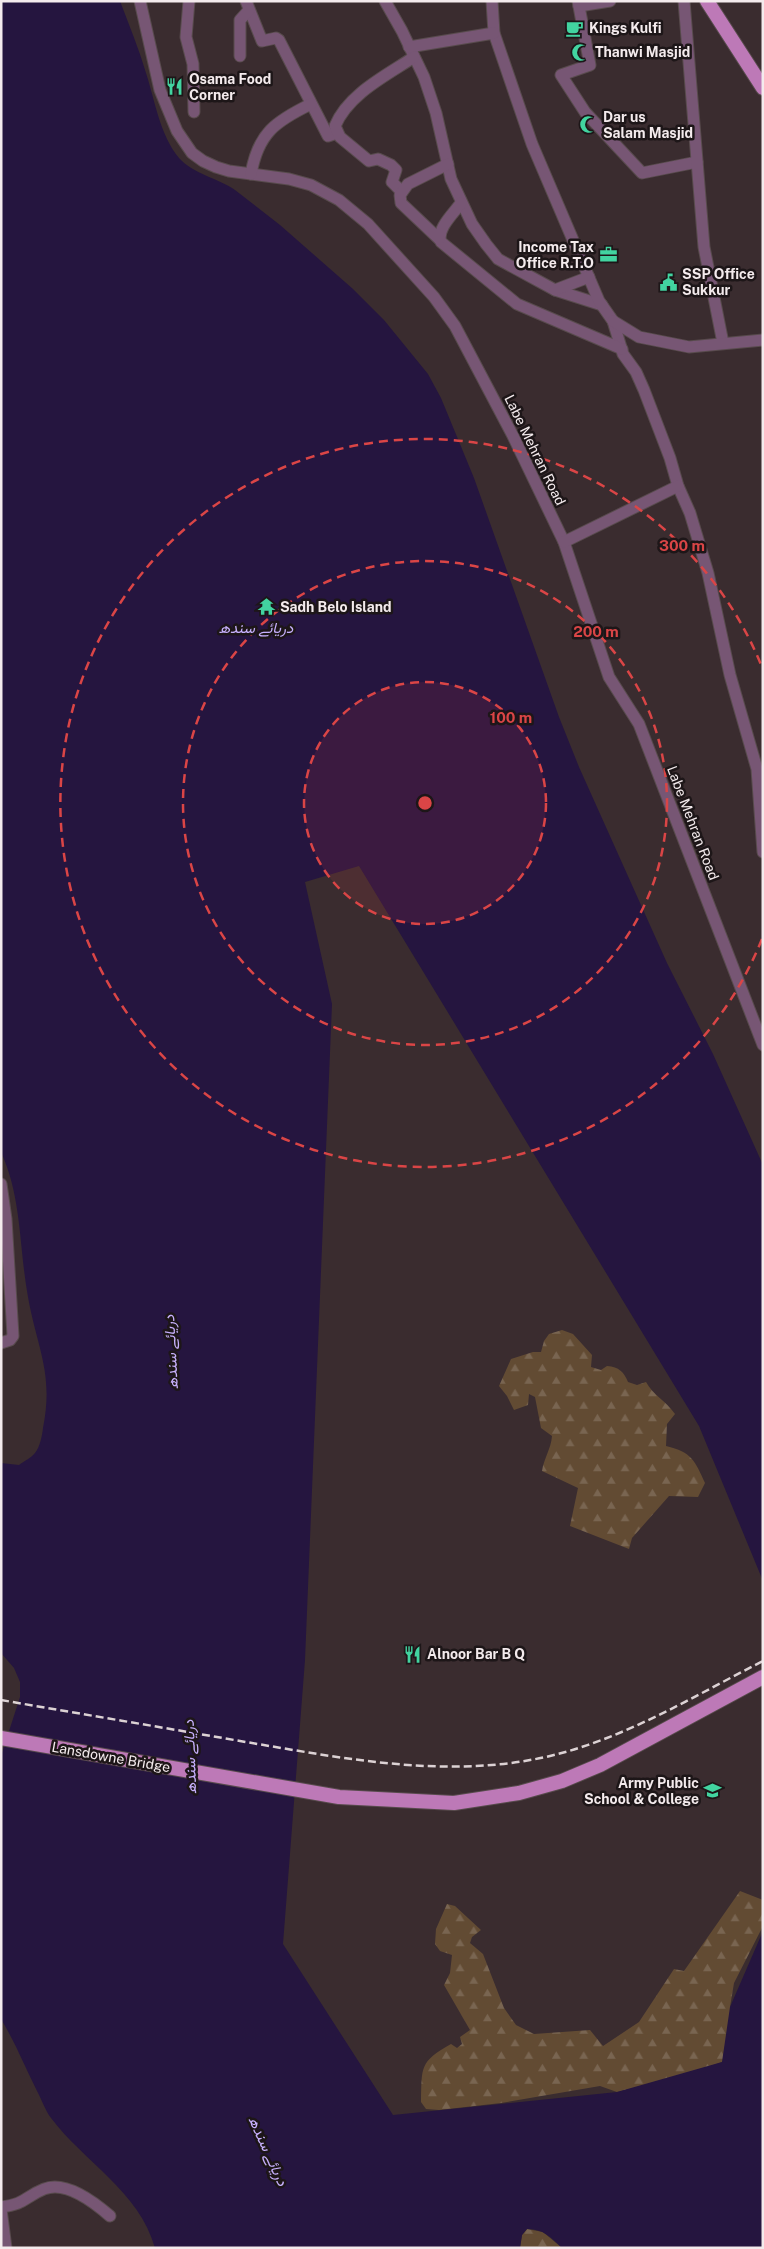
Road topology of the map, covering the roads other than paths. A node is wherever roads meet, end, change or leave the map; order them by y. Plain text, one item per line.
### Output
1 (140, 1) edge
2 (188, 1) edge
3 (385, 1) edge
4 (492, 1) edge
5 (610, 1) edge
6 (684, 1) edge
7 (707, 1) edge
8 (578, 4) edge
9 (247, 5) edge
10 (494, 33) junction
11 (411, 52) junction
12 (240, 56) dead end
13 (761, 81) edge
14 (312, 104) junction
15 (194, 112) dead end
16 (338, 133) junction
17 (697, 162) junction
18 (448, 164) junction
19 (251, 174) junction
20 (402, 192) junction
21 (462, 203) junction
22 (439, 239) junction
23 (589, 277) junction
24 (555, 290) junction
25 (602, 305) junction
26 (613, 321) junction
27 (763, 340) edge
28 (723, 343) junction
29 (622, 349) junction
30 (678, 486) junction
31 (564, 542) junction
32 (763, 852) edge
33 (763, 1045) edge
34 (1, 1184) edge
35 (5, 1260) edge
36 (1, 1343) edge
37 (763, 1677) edge
38 (1, 1738) edge
39 (1, 2208) edge
40 (110, 2216) dead end
41 (6, 2248) edge

1 - 19 street, Labe Mehran Road
2 - 15 street
3 - 11 street
4 - 10 street
5 - 8 street
6 - 17 street
7 - 13 main road
8 - 17 street
9 - 12 street
9 - 14 street
10 - 11 street
10 - 23 street
11 - 16 street
11 - 18 street
14 - 16 street
14 - 19 street
16 - 20 street
17 - 28 street
18 - 20 street
18 - 21 street
19 - 31 street, Labe Mehran Road
20 - 22 street
21 - 22 street
21 - 24 street
22 - 29 street
23 - 24 street
23 - 25 street
24 - 25 street
25 - 26 street
26 - 28 street
26 - 29 street
27 - 28 street
29 - 30 street
30 - 31 street
30 - 32 street
31 - 33 street, Labe Mehran Road
34 - 35 street
35 - 36 street
37 - 38 main road, Lansdowne Bridge
39 - 40 street
39 - 41 street

